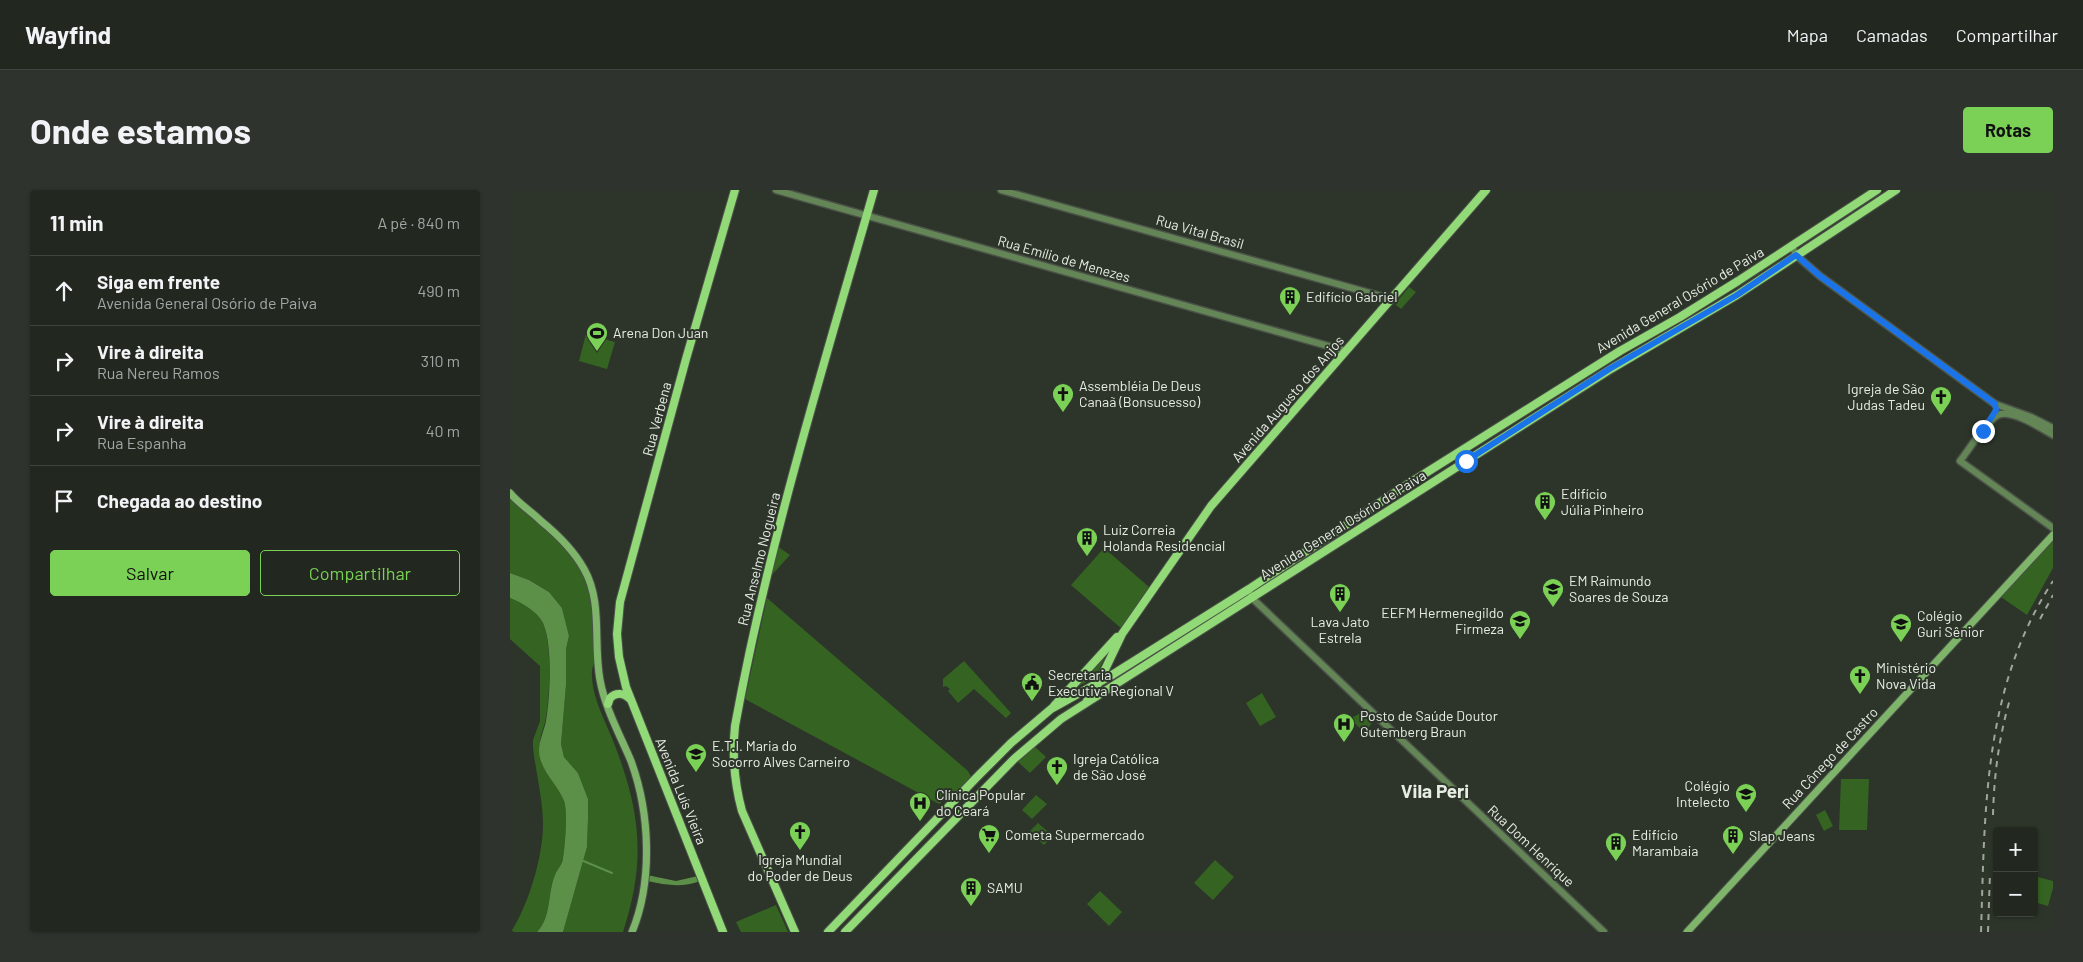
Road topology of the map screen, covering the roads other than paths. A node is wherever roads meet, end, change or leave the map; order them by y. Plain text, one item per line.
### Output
1 (735, 190) edge
2 (776, 190) edge
3 (874, 190) edge
4 (1002, 190) edge
5 (1486, 190) edge
6 (1877, 190) edge
7 (1896, 190) edge
8 (867, 216) junction
9 (1792, 246) junction
10 (1796, 255) junction
11 (1392, 300) junction
12 (1346, 351) junction
13 (1564, 386) junction
14 (1570, 395) junction
15 (1995, 404) junction
16 (2040, 424) junction
17 (2053, 428) edge
18 (1983, 431) junction
19 (2053, 435) edge
20 (510, 494) edge
21 (2053, 528) edge
22 (2053, 535) edge
23 (1249, 589) junction
24 (1252, 598) junction
25 (1122, 634) junction
26 (619, 658) joint
27 (1099, 682) junction
28 (631, 700) junction
29 (608, 704) junction
30 (1085, 704) junction
31 (1051, 709) junction
32 (632, 932) edge
33 (723, 932) edge
34 (795, 932) edge
35 (828, 932) edge
36 (845, 932) edge
37 (1604, 932) edge
38 (1687, 932) edge

1 - 26 main road, Rua Verbena
2 - 8 street, Rua Emílio de Menezes
3 - 8 main road, Rua Anselmo Nogueira
4 - 11 street, Rua Vital Brasil
5 - 11 main road, Avenida Augusto dos Anjos
6 - 9 main road, Avenida General Osório de Paiva
7 - 10 main road, Avenida General Osório de Paiva
8 - 12 street, Rua Emílio de Menezes
8 - 34 main road, Rua Anselmo Nogueira
9 - 10 street
9 - 13 main road, Avenida General Osório de Paiva
10 - 14 main road, Avenida General Osório de Paiva
10 - 15 street
11 - 12 main road, Avenida Augusto dos Anjos
12 - 25 main road, Avenida Augusto dos Anjos
13 - 14 main road
13 - 23 main road, Avenida General Osório de Paiva
14 - 24 main road, Avenida General Osório de Paiva
15 - 16 street
15 - 18 street
16 - 17 street
16 - 18 street
16 - 19 street
18 - 21 street
20 - 29 main road
22 - 38 main road, Rua Cônego de Castro
23 - 24 street, Rua Dom Henrique
23 - 27 main road, Avenida General Osório de Paiva
24 - 30 main road, Avenida General Osório de Paiva
24 - 37 street, Rua Dom Henrique
25 - 27 main road, Avenida Augusto dos Anjos
25 - 31 main road, Avenida Augusto dos Anjos
26 - 28 main road, Avenida Luís Vieira
27 - 30 main road, Avenida Augusto dos Anjos
27 - 31 main road, Avenida General Osório de Paiva
28 - 29 main road
28 - 33 main road, Avenida Luís Vieira
29 - 32 main road
30 - 36 main road, Avenida General Osório de Paiva
31 - 35 main road, Avenida General Osório de Paiva

